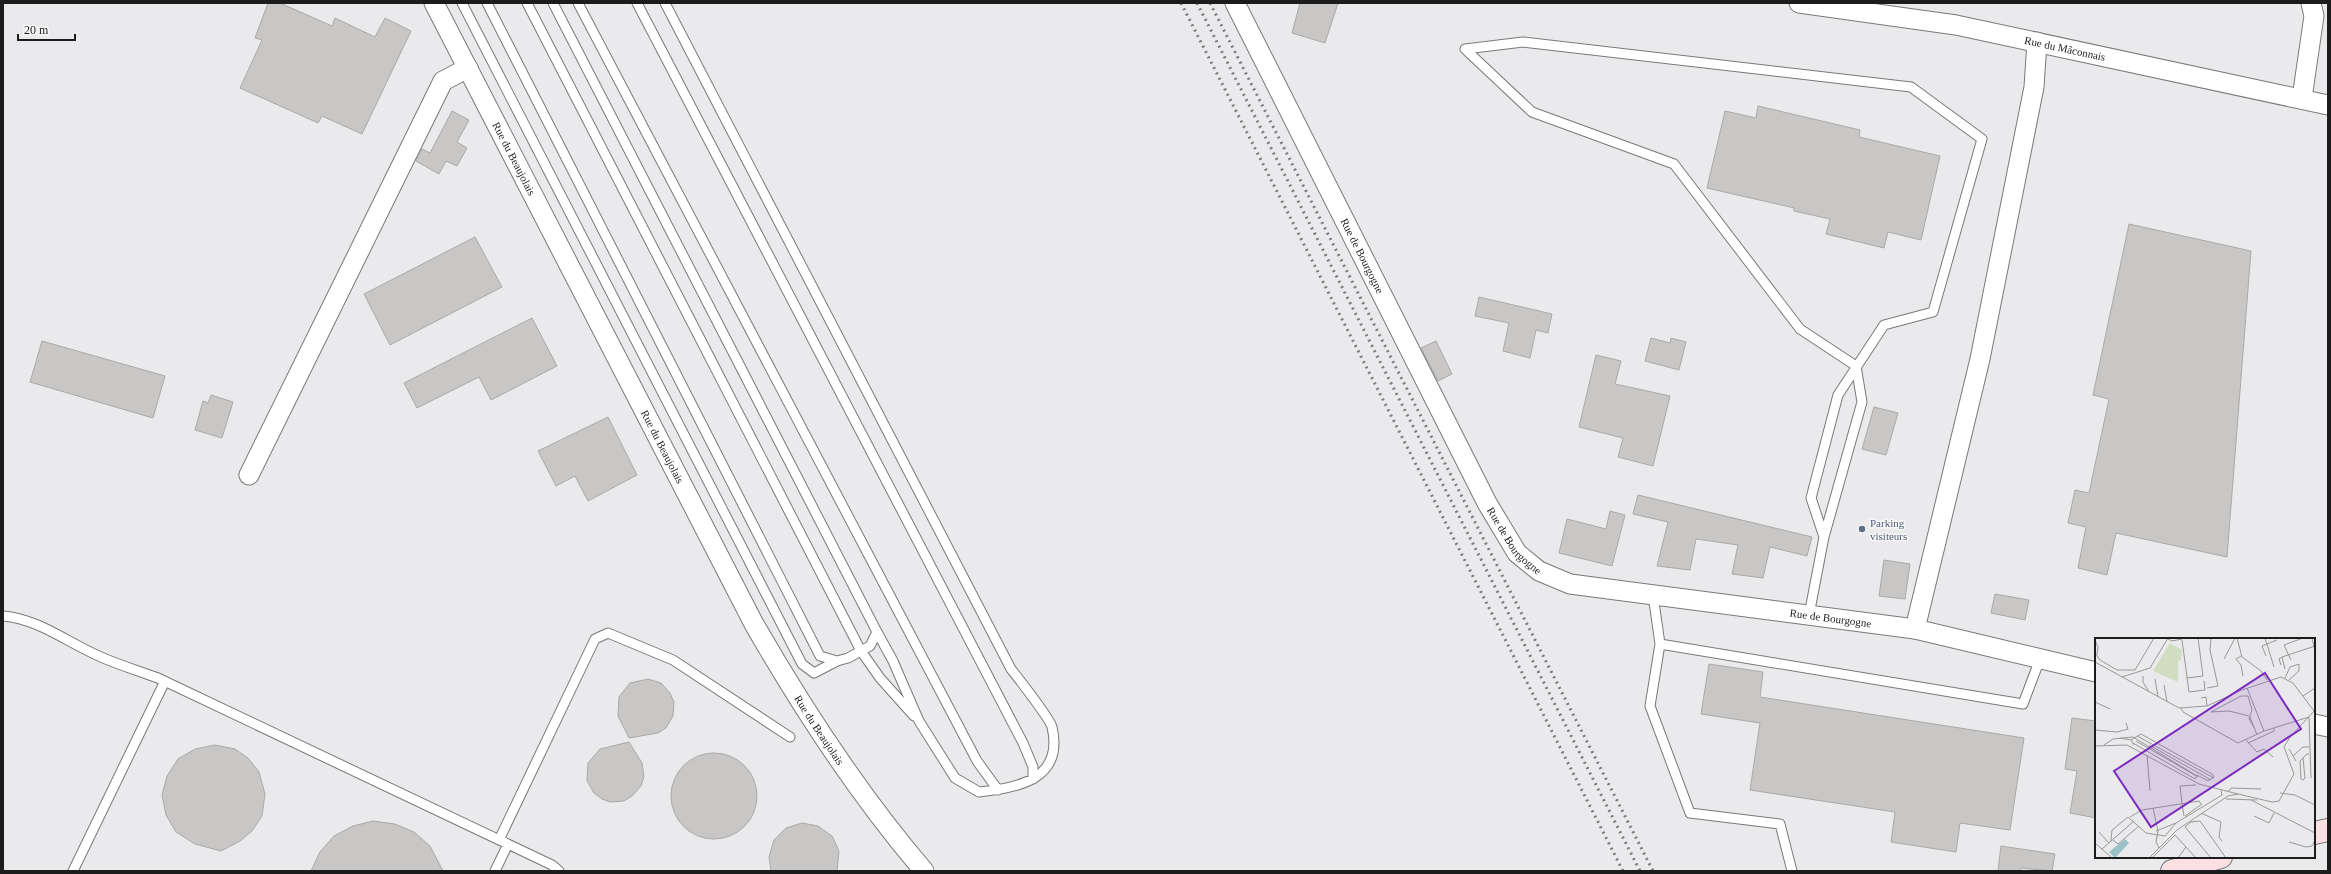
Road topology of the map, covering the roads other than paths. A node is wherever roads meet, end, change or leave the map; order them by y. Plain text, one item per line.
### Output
1 (434, 3) edge
2 (462, 3) edge
3 (486, 3) edge
4 (527, 3) edge
5 (553, 3) edge
6 (578, 3) edge
7 (637, 3) edge
8 (665, 3) edge
9 (1234, 3) edge
10 (1799, 3) edge
11 (2311, 3) edge
12 (2036, 42) junction
13 (468, 68) junction
14 (2302, 98) junction
15 (2328, 105) edge
16 (1856, 366) junction
17 (249, 475) dead end
18 (1824, 536) junction
19 (1653, 595) junction
20 (1809, 615) junction
21 (3, 616) edge
22 (1914, 629) junction
23 (877, 632) junction
24 (1660, 644) junction
25 (861, 651) junction
26 (2040, 659) junction
27 (837, 661) junction
28 (2095, 672) edge
29 (165, 681) junction
30 (919, 721) junction
31 (2315, 724) edge
32 (2328, 727) edge
33 (790, 737) dead end
34 (1033, 779) junction
35 (998, 790) junction
36 (2328, 830) edge
37 (2315, 833) edge
38 (499, 840) junction
39 (508, 844) junction
40 (2218, 858) edge
41 (73, 871) edge
42 (495, 871) edge
43 (560, 871) edge
44 (924, 871) edge
45 (1792, 871) edge
46 (2172, 871) edge

1 - 13 street, Rue du Beaujolais
2 - 27 lane
3 - 27 lane
4 - 25 lane
5 - 23 lane
6 - 35 lane
7 - 34 lane
8 - 34 lane
9 - 19 street, Rue de Bourgogne
10 - 12 street, Rue du Mâconnais
11 - 14 street
12 - 14 street, Rue du Mâconnais
12 - 22 street
13 - 17 street
13 - 44 street, Rue du Beaujolais
14 - 15 street, Rue du Mâconnais
16 - 16 lane
16 - 18 lane
16 - 18 lane
18 - 20 lane
19 - 20 street, Rue de Bourgogne
19 - 24 lane
20 - 22 street, Rue de Bourgogne
21 - 29 lane
22 - 26 street, Rue de Bourgogne
23 - 25 lane
23 - 30 lane
24 - 26 lane
24 - 45 lane
25 - 27 lane
25 - 30 lane
26 - 28 street, Rue de Bourgogne
29 - 38 lane
29 - 41 lane
30 - 35 lane
31 - 32 street
33 - 38 lane
34 - 35 lane
36 - 37 main road
38 - 39 lane
39 - 42 lane
39 - 43 lane
40 - 46 main road

